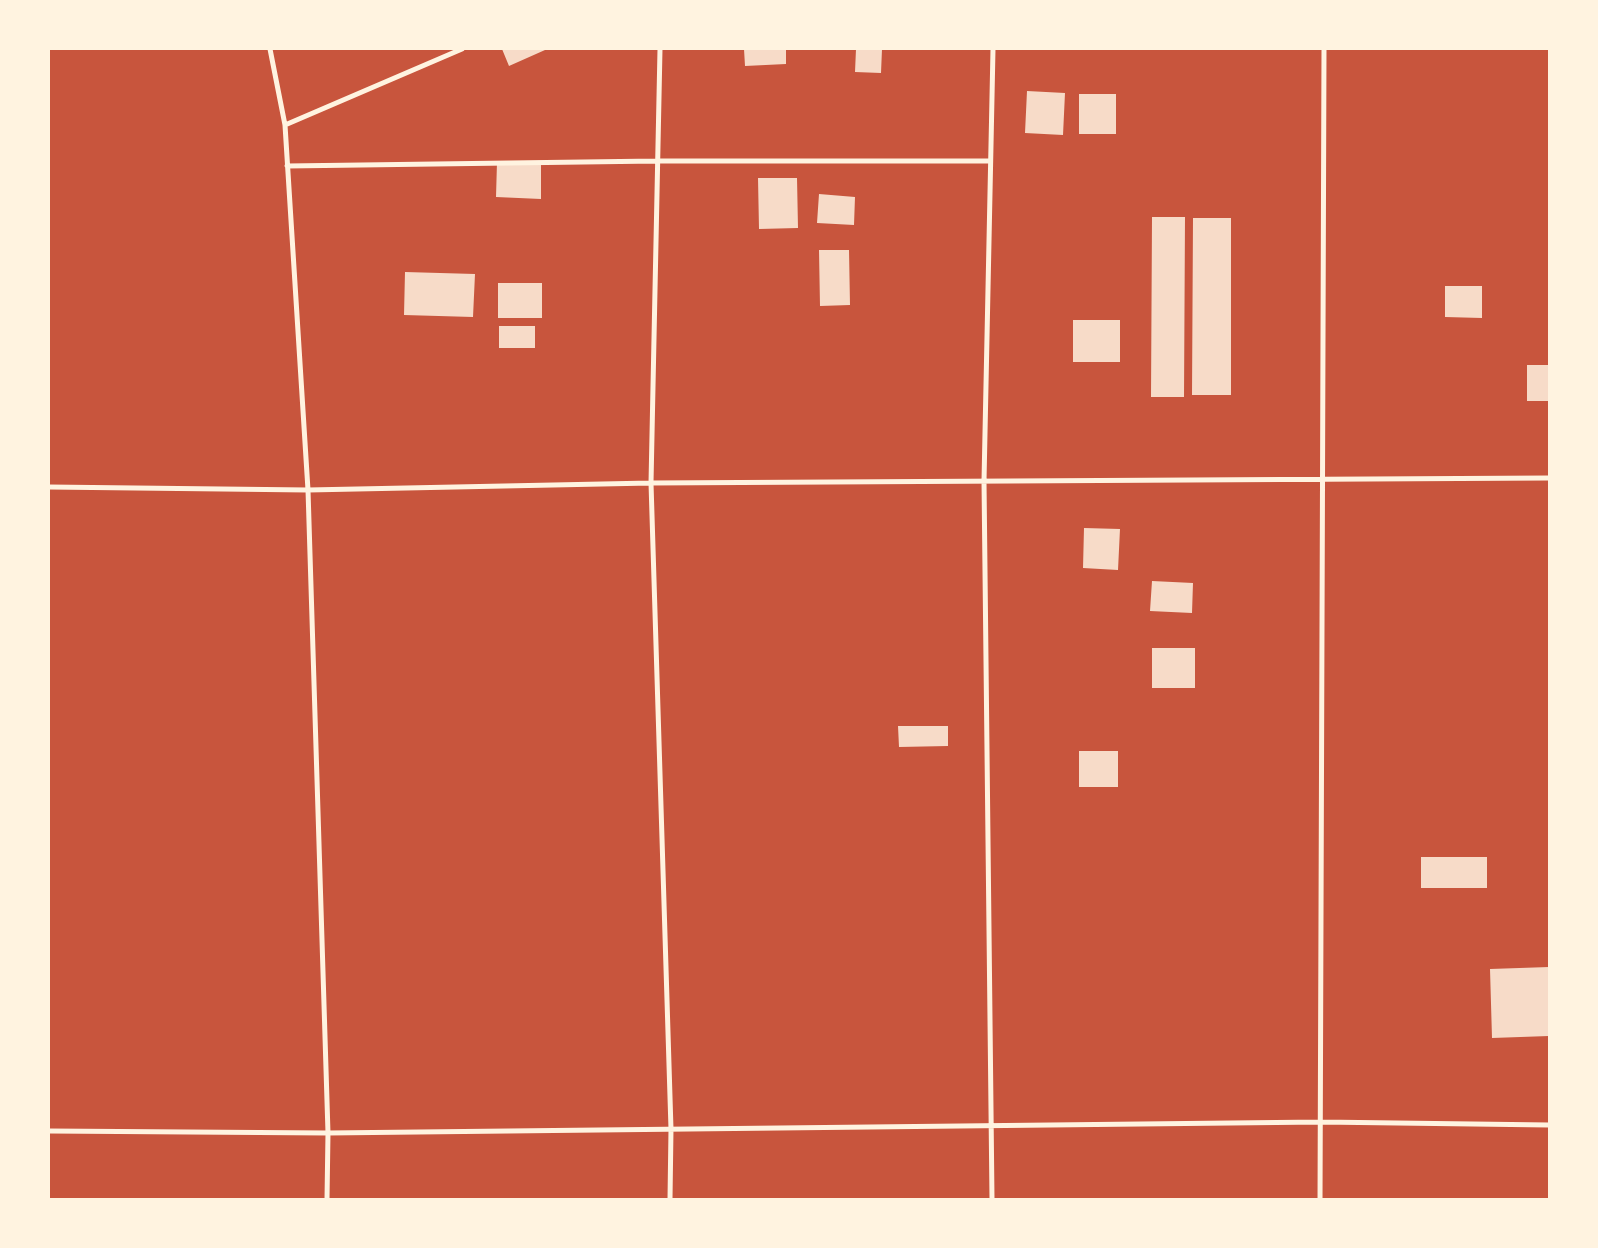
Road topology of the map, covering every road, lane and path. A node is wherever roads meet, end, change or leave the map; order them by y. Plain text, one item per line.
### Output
1 (270, 49) edge
2 (462, 49) edge
3 (660, 49) edge
4 (993, 49) edge
5 (1324, 49) edge
6 (285, 125) junction
7 (657, 161) junction
8 (990, 161) junction
9 (287, 166) junction
10 (1549, 478) edge
11 (1322, 479) junction
12 (984, 481) junction
13 (651, 483) junction
14 (49, 487) edge
15 (308, 490) junction
16 (1321, 1122) junction
17 (1549, 1125) edge
18 (991, 1126) junction
19 (671, 1129) junction
20 (49, 1131) edge
21 (328, 1133) junction
22 (327, 1199) edge
23 (670, 1199) edge
24 (992, 1199) edge
25 (1320, 1199) edge

1 - 6 street
2 - 6 street
3 - 7 street
4 - 8 street
5 - 11 street
6 - 9 street
7 - 8 street
7 - 9 street
7 - 13 street
8 - 12 street
9 - 15 street
10 - 11 street
11 - 12 street
11 - 16 street
12 - 13 street
12 - 18 street
13 - 15 street
13 - 19 street
14 - 15 street
15 - 21 street
16 - 17 street
16 - 18 street
16 - 25 street
18 - 19 street
18 - 24 street
19 - 21 street
19 - 23 street
20 - 21 street
21 - 22 street

